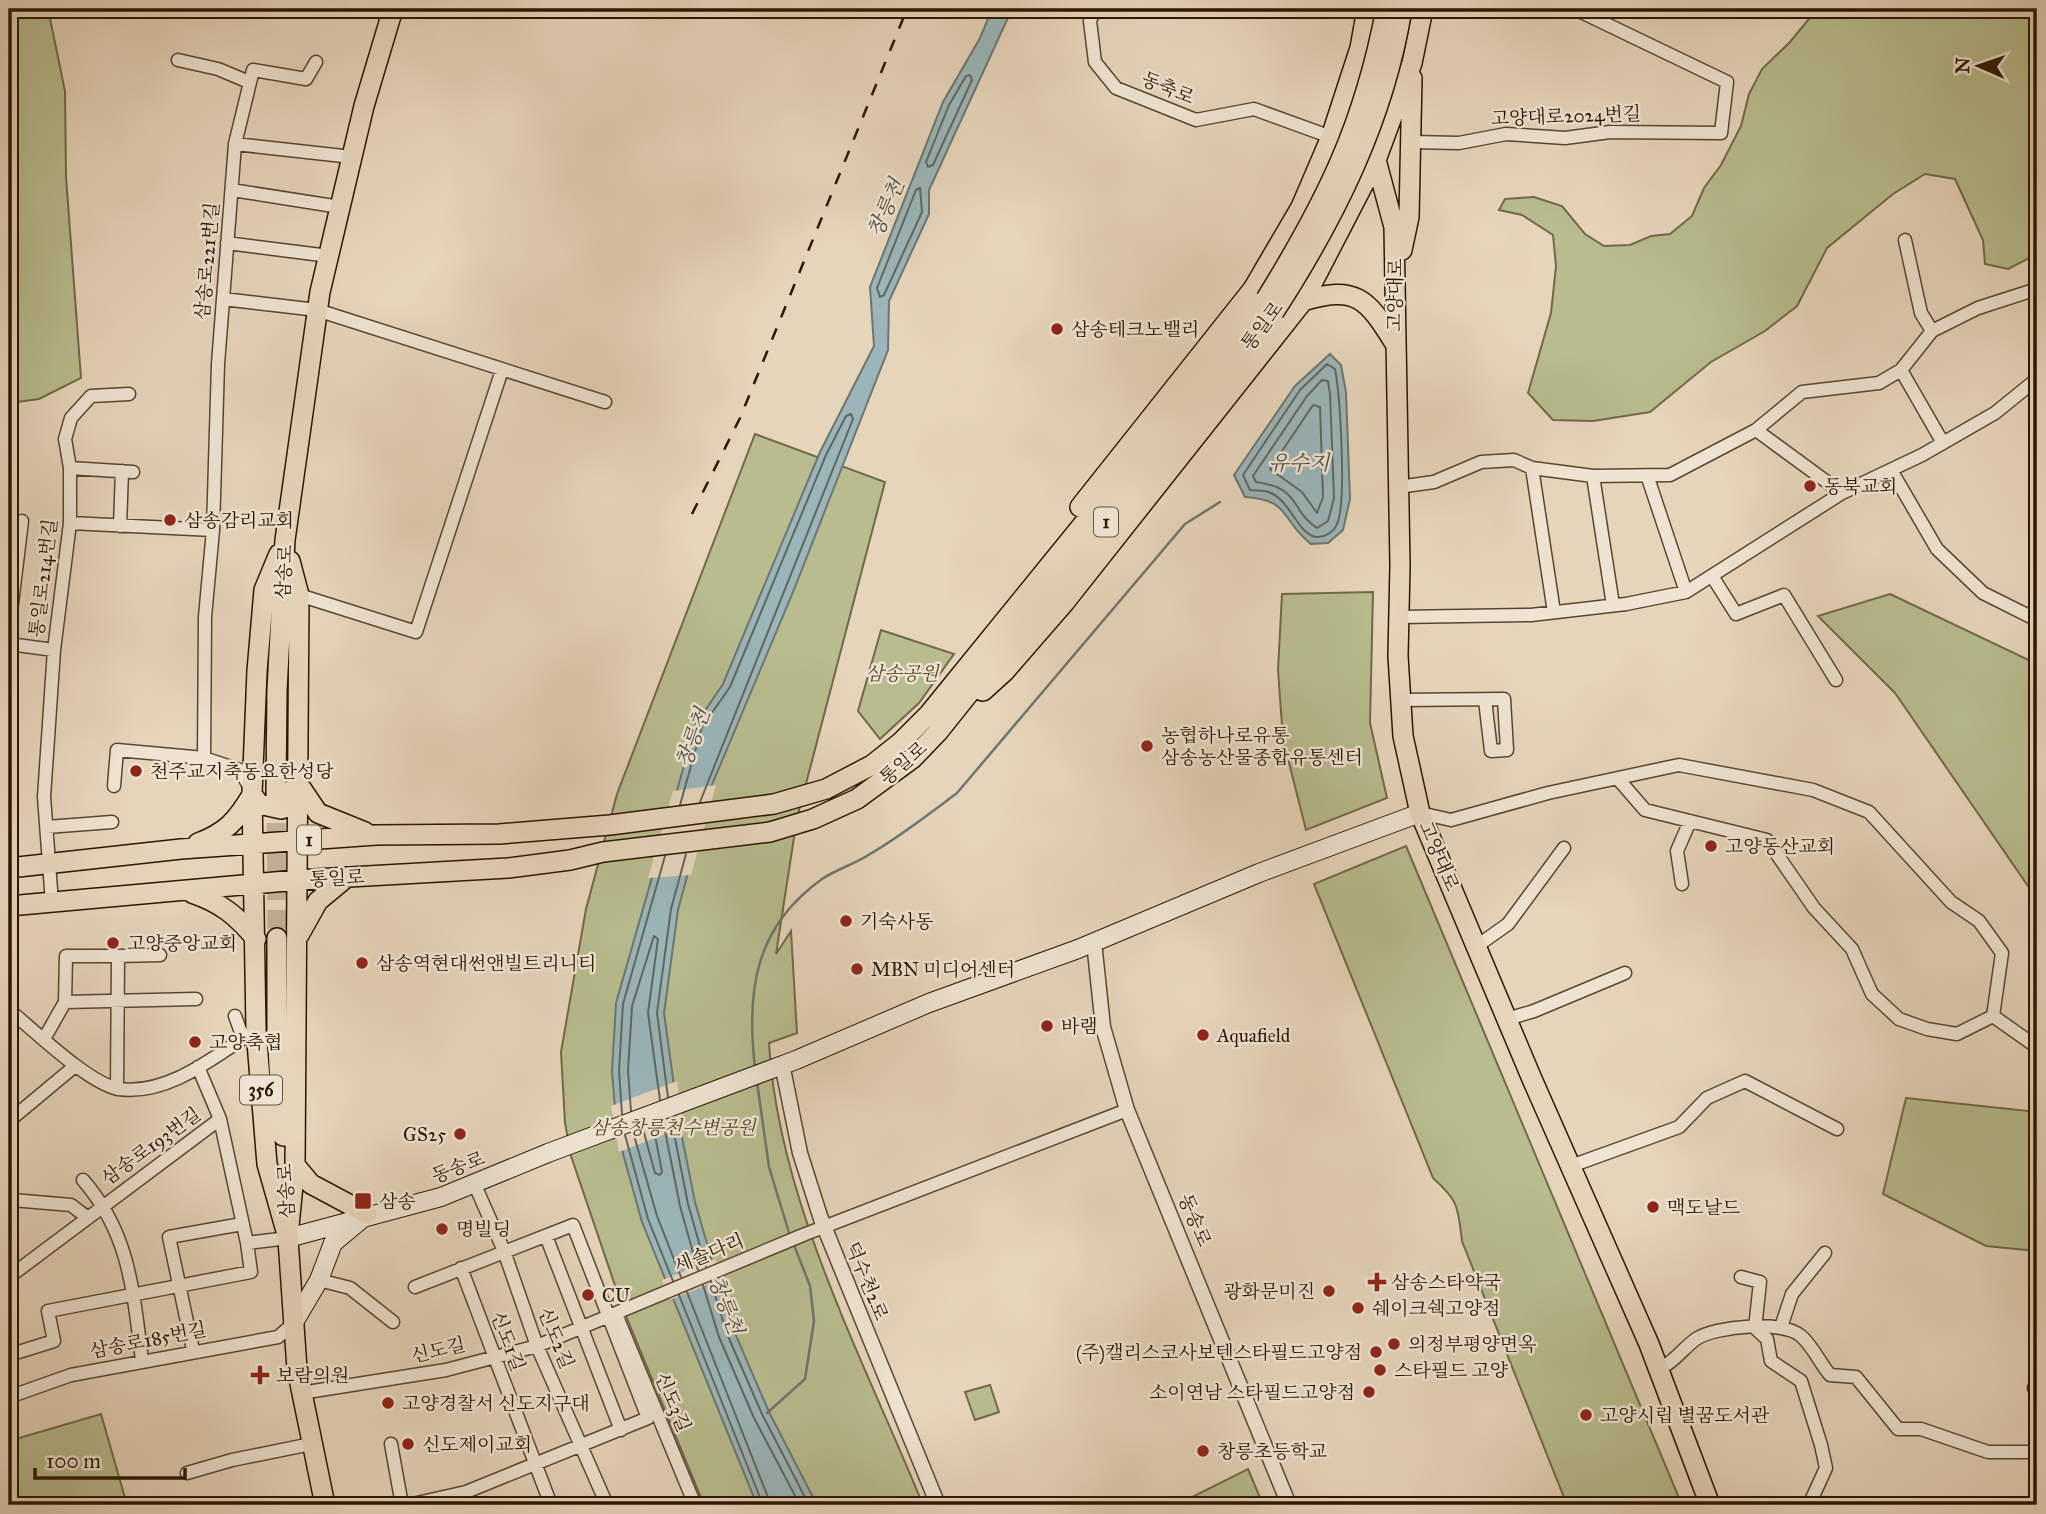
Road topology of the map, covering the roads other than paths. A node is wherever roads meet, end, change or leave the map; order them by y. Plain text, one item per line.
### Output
1 (393, 9) edge
2 (1095, 9) edge
3 (1386, 9) edge
4 (1402, 9) edge
5 (1575, 9) edge
6 (1366, 15) edge
7 (1422, 17) edge
8 (178, 60) dead end
9 (316, 62) dead end
10 (1412, 63) junction
11 (249, 82) junction
12 (1331, 137) junction
13 (1412, 142) junction
14 (235, 144) junction
15 (352, 158) junction
16 (1376, 160) junction
17 (232, 190) junction
18 (340, 207) junction
19 (1905, 240) dead end
20 (227, 243) junction
21 (329, 256) junction
22 (1397, 275) junction
23 (2037, 289) edge
24 (223, 299) junction
25 (1303, 301) junction
26 (1270, 306) junction
27 (317, 310) junction
28 (1932, 331) junction
29 (1394, 342) junction
30 (502, 370) junction
31 (1901, 370) junction
32 (2037, 379) edge
33 (129, 394) dead end
34 (605, 402) dead end
35 (1756, 430) junction
36 (1943, 443) junction
37 (70, 468) junction
38 (1532, 468) junction
39 (1891, 470) junction
40 (1593, 476) junction
41 (1648, 478) junction
42 (1398, 487) junction
43 (1842, 493) junction
44 (22, 521) dead end
45 (70, 523) junction
46 (120, 526) junction
47 (213, 530) junction
48 (285, 540) junction
49 (1712, 576) junction
50 (1686, 592) junction
51 (299, 595) junction
52 (1613, 605) junction
53 (1554, 612) junction
54 (1399, 617) junction
55 (2037, 620) edge
56 (9, 628) edge
57 (9, 644) edge
58 (54, 650) junction
59 (1836, 680) dead end
60 (1400, 700) junction
61 (1485, 700) dead end
62 (929, 714) junction
63 (938, 732) junction
64 (204, 758) junction
65 (247, 764) junction
66 (1619, 780) junction
67 (296, 781) junction
68 (114, 786) dead end
69 (252, 794) junction
70 (276, 794) tunnel mouth
71 (1420, 813) junction
72 (1690, 821) junction
73 (112, 822) dead end
74 (47, 827) junction
75 (376, 835) junction
76 (297, 841) junction
77 (254, 845) junction
78 (1564, 848) dead end
79 (181, 849) junction
80 (49, 862) junction
81 (9, 868) edge
82 (347, 877) junction
83 (297, 880) junction
84 (254, 884) junction
85 (1682, 884) dead end
86 (184, 890) junction
87 (52, 903) junction
88 (9, 906) edge
89 (277, 938) tunnel mouth
90 (256, 939) junction
91 (298, 939) junction
92 (1094, 942) junction
93 (1477, 947) junction
94 (160, 955) dead end
95 (118, 956) junction
96 (1625, 973) dead end
97 (196, 999) dead end
98 (117, 1001) junction
99 (65, 1002) junction
100 (9, 1010) edge
101 (235, 1016) dead end
102 (1993, 1016) junction
103 (1507, 1018) junction
104 (249, 1034) junction
105 (44, 1039) junction
106 (2037, 1047) edge
107 (782, 1064) junction
108 (75, 1066) junction
109 (198, 1067) junction
110 (117, 1089) junction
111 (1127, 1110) junction
112 (220, 1119) junction
113 (9, 1121) edge
114 (1837, 1129) dead end
115 (295, 1165) junction
116 (1571, 1166) junction
117 (83, 1180) dead end
118 (474, 1183) junction
119 (9, 1196) edge
120 (104, 1204) junction
121 (367, 1214) junction
122 (88, 1219) junction
123 (242, 1224) junction
124 (824, 1228) junction
125 (546, 1236) junction
126 (288, 1238) junction
127 (247, 1243) junction
128 (504, 1251) junction
129 (1825, 1252) dead end
130 (461, 1268) junction
131 (9, 1277) edge
132 (1741, 1277) dead end
133 (319, 1280) junction
134 (181, 1285) junction
135 (415, 1287) dead end
136 (134, 1294) junction
137 (629, 1306) joint
138 (611, 1316) junction
139 (393, 1322) dead end
140 (293, 1324) junction
141 (1781, 1327) junction
142 (580, 1328) junction
143 (1755, 1328) junction
144 (537, 1346) junction
145 (193, 1350) junction
146 (9, 1354) edge
147 (493, 1356) junction
148 (142, 1360) junction
149 (1659, 1369) junction
150 (2037, 1381) edge
151 (301, 1393) junction
152 (2037, 1394) edge
153 (9, 1397) edge
154 (621, 1430) junction
155 (581, 1443) junction
156 (311, 1444) junction
157 (391, 1444) dead end
158 (2037, 1452) edge
159 (536, 1463) junction
160 (187, 1473) dead end
161 (325, 1505) edge
162 (402, 1505) edge
163 (408, 1505) edge
164 (551, 1505) edge
165 (607, 1505) edge
166 (695, 1505) edge
167 (938, 1505) edge
168 (1289, 1505) edge
169 (1710, 1505) edge
170 (1810, 1505) edge

1 - 15 main road, 삼송로
2 - 12 street, 동축로
3 - 26 main road, 통일로 / 1, bridge
4 - 26 main road, 통일로 / 1, bridge
5 - 13 street, 고양대로2024번길
6 - 7 main road
6 - 12 main road
7 - 10 main road
8 - 11 street
9 - 11 street
10 - 13 main road
10 - 16 main road
11 - 14 street, 삼송로221번길
12 - 16 main road
12 - 62 main road
13 - 22 main road
14 - 15 street
14 - 17 street, 삼송로221번길
15 - 18 main road, 삼송로
16 - 22 main road, 고양대로
16 - 25 main road
17 - 18 street
17 - 20 street, 삼송로221번길
18 - 21 main road, 삼송로
19 - 28 street
20 - 21 street
20 - 24 street, 삼송로221번길
21 - 27 main road, 삼송로
22 - 29 main road, 고양대로
23 - 28 street
24 - 27 street
24 - 47 street, 삼송로221번길
25 - 29 main road
25 - 63 main road
26 - 62 main road, 통일로 / 1
26 - 63 main road, 통일로 / 1
27 - 30 street
27 - 48 main road, 삼송로
28 - 31 street
29 - 42 main road, 고양대로
30 - 34 street
30 - 51 street
31 - 35 street
31 - 36 street
32 - 36 street
33 - 37 street, 통일로214번길
35 - 41 street
35 - 43 street
36 - 39 street
37 - 45 street, 통일로214번길
37 - 46 street
38 - 40 street
38 - 42 street
38 - 53 street
39 - 43 street
39 - 55 street
40 - 41 street
40 - 52 street
41 - 50 street
42 - 54 main road, 고양대로
43 - 49 street
44 - 56 street
45 - 46 street
45 - 58 street, 통일로214번길
46 - 47 street
47 - 64 street, 삼송로221번길
48 - 51 main road
48 - 65 main road
48 - 70 main road, 삼송로
49 - 50 street
49 - 59 street
50 - 52 street
51 - 67 main road
52 - 53 street
53 - 54 street
54 - 60 main road, 고양대로
57 - 58 street
58 - 74 street, 통일로214번길
60 - 61 street
60 - 71 main road, 고양대로
62 - 75 main road, 통일로 / 1
63 - 82 main road, 통일로 / 1
64 - 65 street
64 - 68 street
65 - 69 main road
66 - 71 street
66 - 72 street
66 - 102 street
67 - 69 main road
67 - 75 main road
67 - 76 main road, 356
69 - 77 main road, 356
69 - 79 main road
71 - 92 main road
71 - 93 main road, 고양대로
72 - 85 street
72 - 102 street
73 - 74 street
74 - 80 street, 통일로214번길
75 - 76 main road, 통일로 / 1
76 - 77 main road, 통일로 / 1
76 - 83 main road, 356
77 - 79 main road, 통일로 / 1
77 - 84 main road, 356
78 - 93 street
79 - 80 main road, 통일로 / 1
80 - 81 main road, 통일로 / 1
80 - 87 street, 통일로214번길
82 - 83 main road, 통일로 / 1
82 - 91 main road
83 - 84 main road, 통일로 / 1
83 - 91 main road, 356
84 - 86 main road, 통일로 / 1
84 - 90 main road, 356
86 - 87 main road, 통일로 / 1
86 - 90 main road
87 - 88 main road, 통일로 / 1
89 - 126 main road, 삼송로
90 - 91 main road
90 - 104 main road, 356
91 - 115 main road, 356
92 - 107 main road
92 - 111 street, 동송로
93 - 103 main road, 고양대로
94 - 95 street
95 - 98 street
95 - 99 street
96 - 103 street
97 - 98 street
98 - 99 street
98 - 110 street
99 - 105 street
100 - 105 street
101 - 104 street
102 - 106 street
103 - 116 main road, 고양대로
104 - 109 street
104 - 126 main road, 356
105 - 108 street
107 - 118 main road, 동송로
107 - 124 street, 덕수천2로
108 - 110 street
108 - 113 street
109 - 110 street
109 - 112 street, 삼송로193번길
111 - 124 street, 세솔다리
111 - 168 street, 동송로
112 - 120 street, 삼송로193번길
112 - 123 street, 삼송로193번길
114 - 116 street
115 - 121 main road
115 - 126 main road, 356
116 - 149 main road, 고양대로
117 - 120 street, 삼송로193번길
118 - 121 main road, 동송로
118 - 128 street, 신도2길
119 - 122 street
120 - 122 street, 삼송로193번길
120 - 136 street, 삼송로193번길
121 - 126 main road, 동송로
121 - 133 main road
122 - 131 street, 삼송로193번길
123 - 127 street, 삼송로193번길
123 - 134 street
124 - 137 street, 세솔다리
124 - 167 street, 덕수천2로
125 - 128 street
125 - 138 street, 신도3길
125 - 142 street
126 - 127 street
126 - 140 main road, 삼송로 / 356
127 - 134 street
128 - 130 street
128 - 144 street, 신도2길
129 - 141 street
130 - 135 street
130 - 147 street, 신도1길
132 - 143 street
133 - 139 street
133 - 140 main road
134 - 136 street
134 - 145 street
136 - 146 street
136 - 148 street, 삼송로193번길
137 - 138 street, 신도길
138 - 142 street, 신도길
138 - 154 street, 신도3길
138 - 166 street, 신도3길
140 - 145 street, 삼송로185번길
140 - 151 main road, 삼송로 / 356
141 - 143 street
141 - 158 street
142 - 144 street, 신도길
142 - 154 street
143 - 149 street
143 - 170 street
144 - 147 street, 신도길
144 - 155 street, 신도2길
145 - 148 street, 삼송로185번길
147 - 151 street, 신도길
147 - 159 street, 신도1길
148 - 153 street, 삼송로185번길
149 - 169 main road, 고양대로
150 - 152 street
151 - 156 main road, 삼송로 / 356
154 - 155 street
155 - 159 street
155 - 165 street, 신도2길
156 - 160 street
156 - 161 main road, 삼송로 / 356
157 - 162 street
159 - 163 street
159 - 164 street, 신도1길

